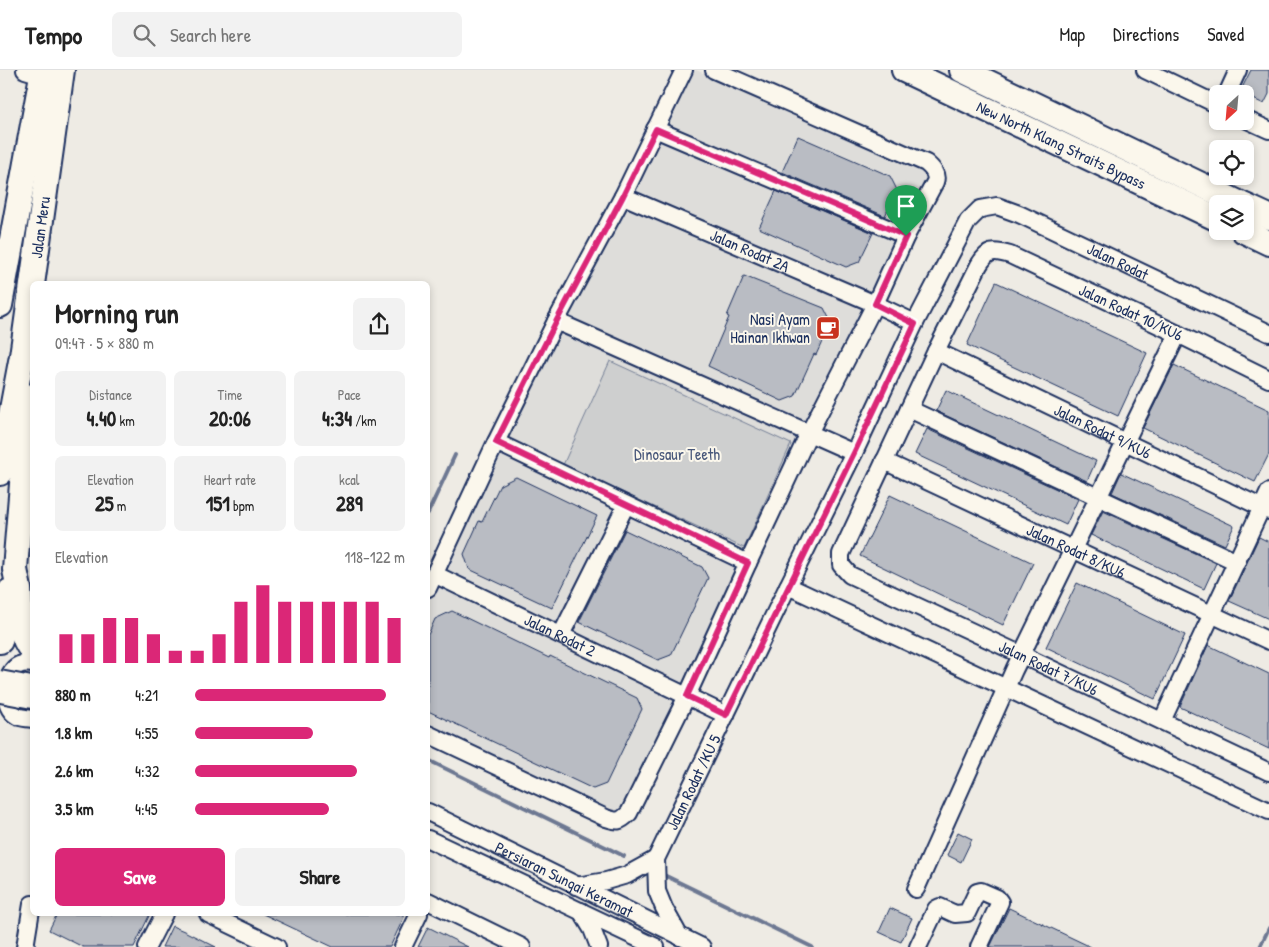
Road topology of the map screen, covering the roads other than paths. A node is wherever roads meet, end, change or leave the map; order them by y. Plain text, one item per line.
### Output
1 (684, 70) edge
2 (714, 70) edge
3 (904, 70) edge
4 (963, 70) edge
5 (1145, 70) edge
6 (1238, 70) edge
7 (49, 74) edge
8 (1231, 85) edge
9 (1209, 101) edge
10 (1254, 123) edge
11 (656, 129) junction
12 (1269, 130) edge
13 (1221, 195) edge
14 (623, 196) junction
15 (1254, 210) edge
16 (1209, 215) edge
17 (1269, 217) edge
18 (968, 221) joint
19 (906, 236) junction
20 (1254, 236) edge
21 (1269, 243) edge
22 (875, 304) junction
23 (0, 305) edge
24 (556, 322) junction
25 (915, 324) junction
26 (1269, 333) edge
27 (1178, 334) junction
28 (936, 351) junction
29 (22, 356) junction
30 (1269, 379) edge
31 (909, 409) junction
32 (809, 433) junction
33 (496, 442) junction
34 (1125, 442) junction
35 (854, 453) junction
36 (884, 461) junction
37 (0, 473) edge
38 (1269, 492) edge
39 (1098, 498) junction
40 (626, 504) junction
41 (1265, 509) edge
42 (1072, 550) junction
43 (1237, 562) junction
44 (748, 563) junction
45 (15, 569) junction
46 (431, 581) edge
47 (788, 586) junction
48 (1212, 614) junction
49 (561, 635) junction
50 (0, 641) edge
51 (1269, 641) edge
52 (30, 649) edge
53 (1022, 655) junction
54 (30, 664) edge
55 (0, 679) edge
56 (30, 685) edge
57 (1006, 688) junction
58 (0, 694) edge
59 (687, 696) junction
60 (30, 700) edge
61 (726, 715) junction
62 (30, 719) edge
63 (1162, 721) junction
64 (430, 735) edge
65 (1269, 772) edge
66 (1269, 811) edge
67 (430, 813) edge
68 (430, 840) edge
69 (656, 859) junction
70 (576, 886) junction
71 (916, 889) dead end
72 (430, 902) edge
73 (581, 911) junction
74 (31, 916) edge
75 (163, 916) edge
76 (212, 916) edge
77 (418, 916) edge
78 (680, 937) junction
79 (28, 946) edge
80 (147, 947) edge
81 (277, 947) edge
82 (403, 947) edge
83 (522, 947) edge
84 (599, 947) edge
85 (656, 947) edge
86 (702, 947) edge
87 (918, 947) edge
88 (979, 947) edge

1 - 11 street
2 - 19 street
3 - 16 highway, New North Klang Straits Bypass
4 - 13 highway, New North Klang Straits Bypass
5 - 9 street
6 - 8 street
7 - 23 highway, Jalan Meru
7 - 29 highway, Jalan Meru
10 - 12 street
11 - 14 street
11 - 19 street
14 - 22 street, Jalan Rodat 2A
14 - 24 street
15 - 17 highway
18 - 25 street, Jalan Rodat /KU 5
18 - 26 street, Jalan Rodat
19 - 22 street
20 - 21 highway
22 - 25 street, Jalan Rodat 2A
22 - 32 street
24 - 32 street
24 - 33 street
25 - 35 street, Jalan Rodat /KU 5
27 - 28 street, Jalan Rodat 10/KU6
27 - 30 street, Jalan Rodat 10/KU6
27 - 34 street
28 - 31 street
28 - 34 street, Jalan Rodat 9/KU6
29 - 37 highway, Jalan Meru
29 - 45 highway
31 - 36 street
31 - 39 street
32 - 35 street
32 - 44 street
33 - 40 street
33 - 46 street
34 - 39 street
34 - 41 street, Jalan Rodat 9/KU6
35 - 47 street, Jalan Rodat /KU 5
36 - 42 street, Jalan Rodat 8/KU6
36 - 53 street, Jalan Rodat 7/KU6
38 - 41 street
39 - 42 street
39 - 43 street
40 - 44 street
40 - 49 street
41 - 43 street
42 - 48 street, Jalan Rodat 8/KU6
42 - 53 street
43 - 48 street
44 - 59 street
45 - 50 highway
45 - 52 highway
46 - 49 street, Jalan Rodat 2
47 - 57 street
47 - 61 street, Jalan Rodat /KU 5
48 - 51 street, Jalan Rodat 8/KU6
48 - 63 street
49 - 59 street, Jalan Rodat 2
53 - 57 street
53 - 63 street, Jalan Rodat 7/KU6
54 - 62 street
55 - 56 street, bridge
57 - 66 street
57 - 71 street
58 - 60 street, bridge
59 - 61 street, Jalan Rodat 2
59 - 64 street
61 - 69 street, Jalan Rodat /KU 5
63 - 65 street, Jalan Rodat 7/KU6
67 - 70 street, Persiaran Sungai Keramat
68 - 73 street, Persiaran Sungai Keramat
69 - 70 street
69 - 78 street
70 - 78 street, Persiaran Sungai Keramat
72 - 83 street
73 - 84 street
73 - 85 street, Persiaran Sungai Keramat
74 - 79 street
75 - 80 street
76 - 81 street
77 - 82 street
78 - 86 street, Persiaran Sungai Keramat
87 - 88 street

